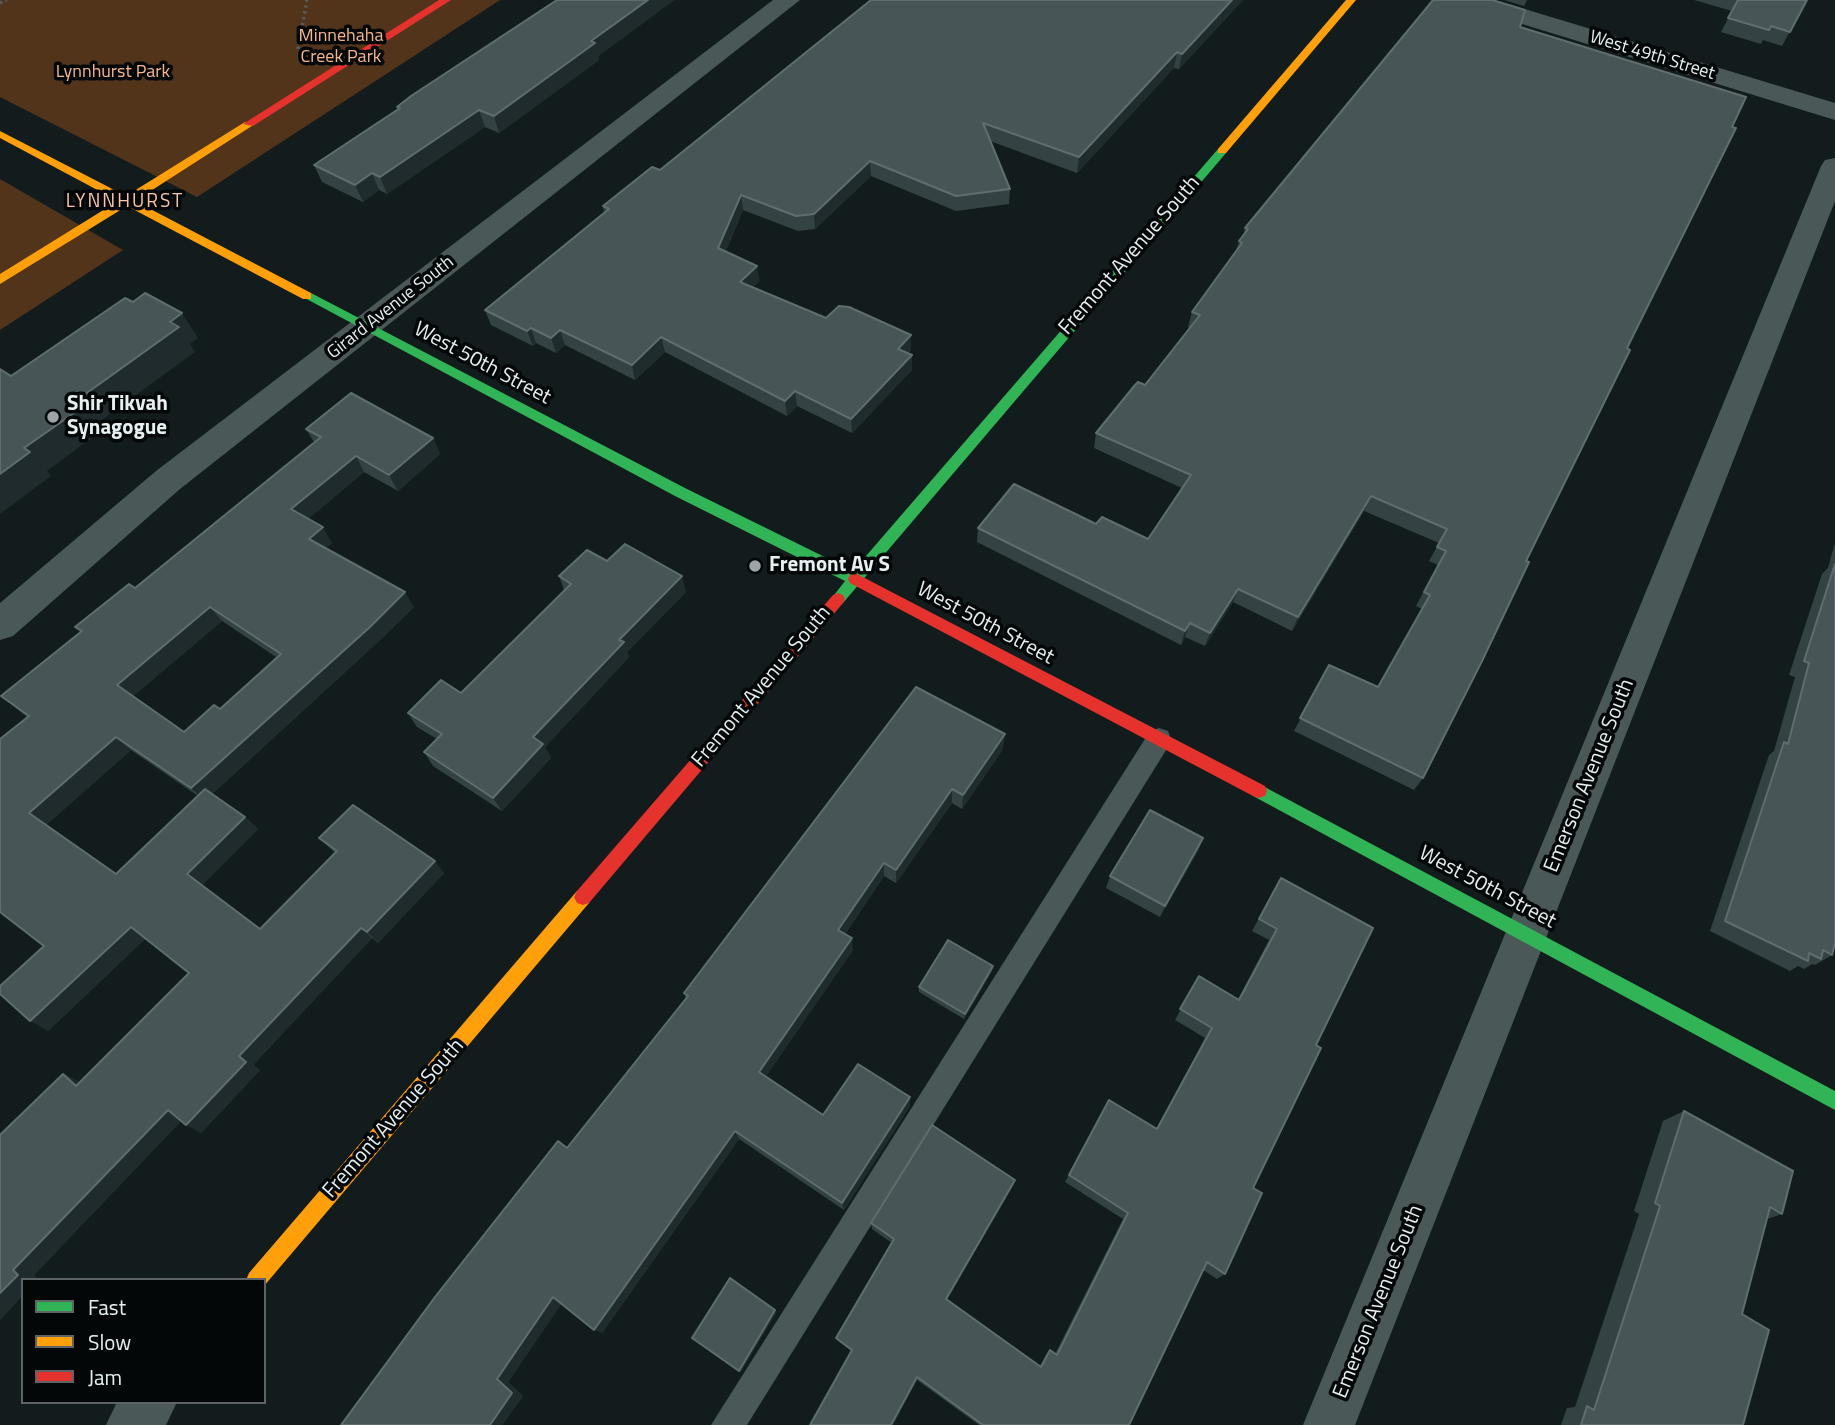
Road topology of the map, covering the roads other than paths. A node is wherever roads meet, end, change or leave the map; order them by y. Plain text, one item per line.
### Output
1 (446, 0) edge
2 (788, 0) edge
3 (1351, 0) edge
4 (1469, 0) edge
5 (1835, 112) edge
6 (0, 134) edge
7 (1835, 166) edge
8 (125, 200) junction
9 (0, 280) edge
10 (368, 327) junction
11 (853, 578) junction
12 (0, 625) edge
13 (1159, 739) junction
14 (1527, 933) junction
15 (1835, 1101) edge
16 (258, 1278) edge
17 (149, 1404) edge
18 (132, 1425) edge
19 (728, 1425) edge
20 (1329, 1425) edge

1 - 8 street
2 - 10 street, Girard Avenue South
3 - 11 street, Fremont Avenue South
4 - 5 street, West 49th Street
6 - 8 street, West 50th Street
7 - 14 street, Emerson Avenue South
8 - 9 street
8 - 10 street, West 50th Street
10 - 11 street, West 50th Street
10 - 12 street, Girard Avenue South
11 - 13 street, West 50th Street
11 - 16 street, Fremont Avenue South
13 - 14 street, West 50th Street
13 - 19 lane
14 - 15 street, West 50th Street
14 - 20 street, Emerson Avenue South
17 - 18 street

